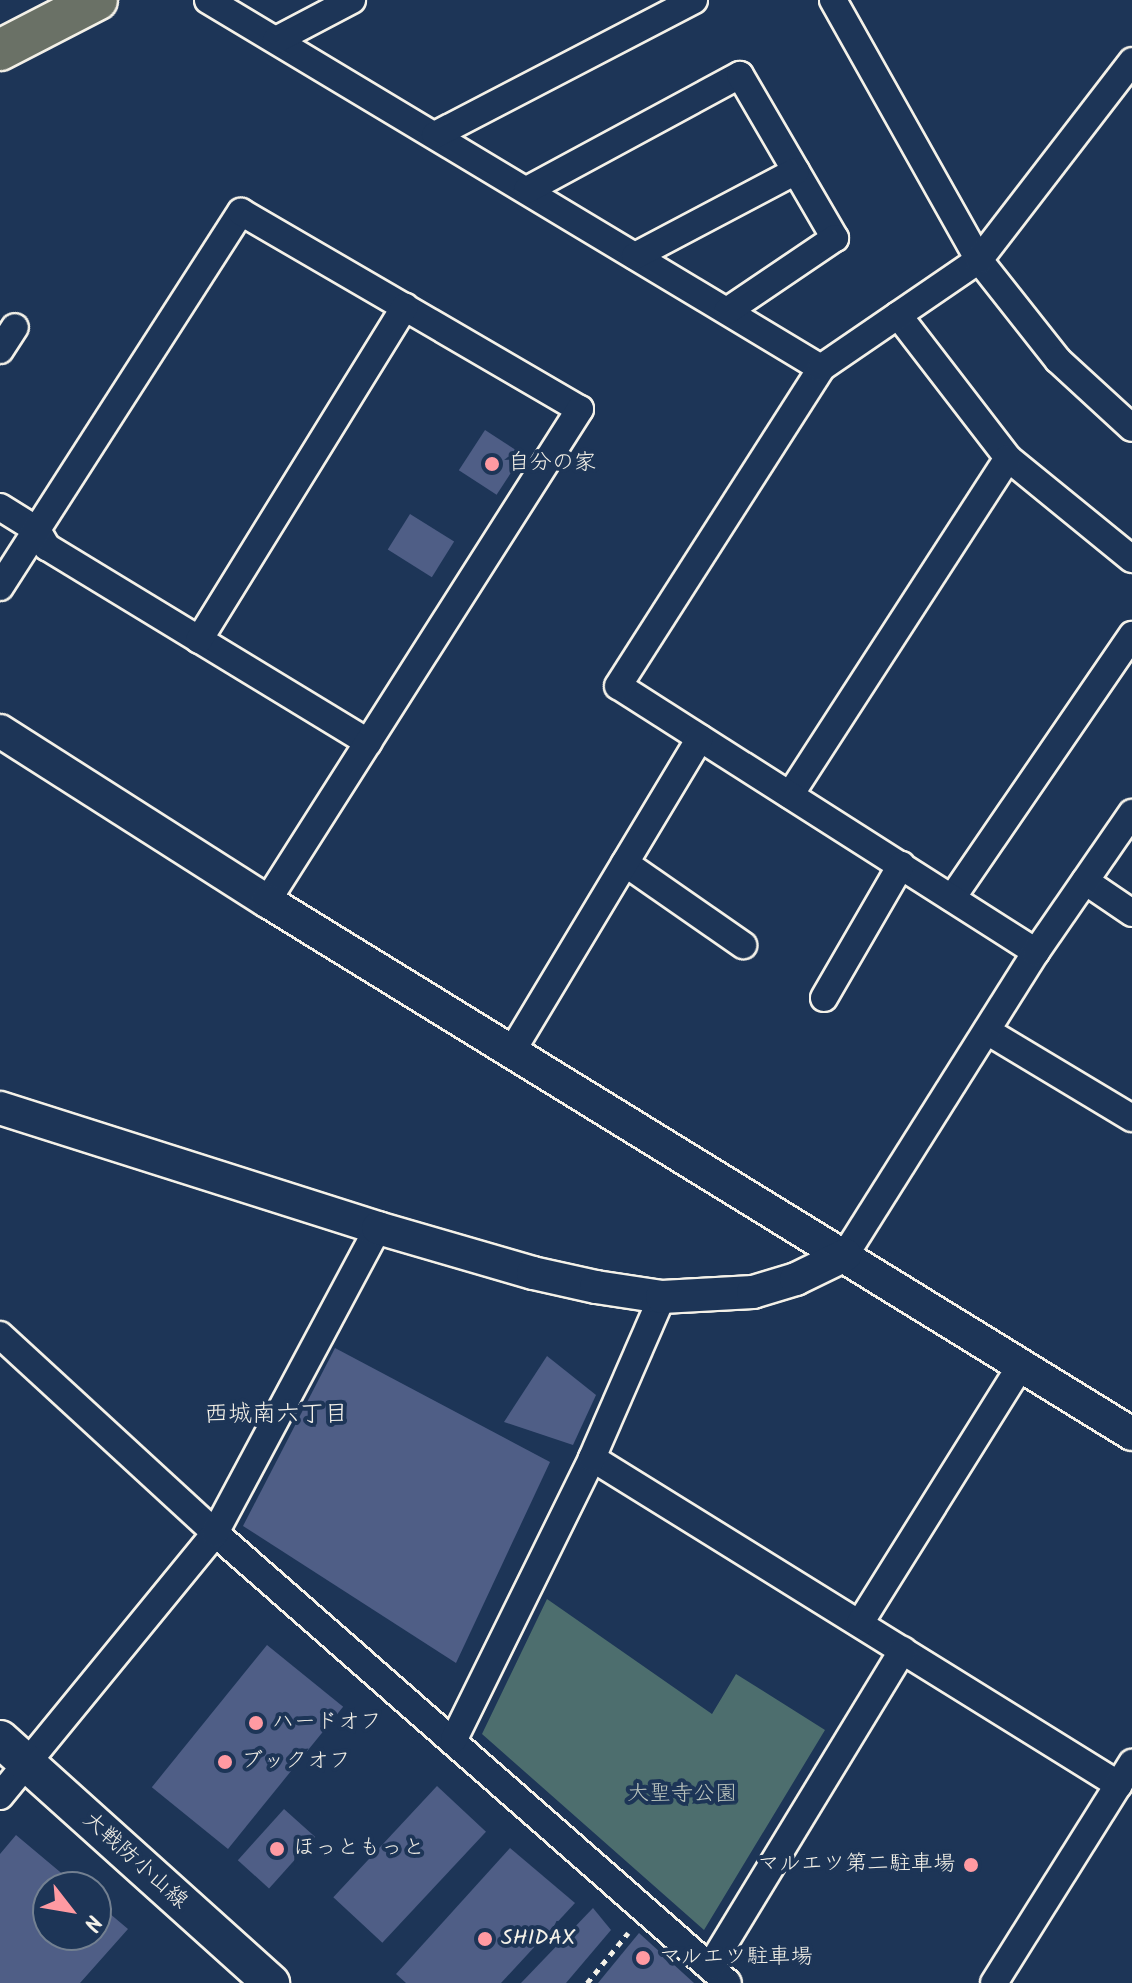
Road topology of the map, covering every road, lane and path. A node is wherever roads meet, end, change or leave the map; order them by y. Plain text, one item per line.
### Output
1 (97, 0) edge
2 (208, 0) edge
3 (352, 0) edge
4 (694, 0) edge
5 (833, 0) edge
6 (653, 9) edge
7 (276, 40) junction
8 (0, 50) edge
9 (1132, 61) edge
10 (435, 135) junction
11 (796, 171) junction
12 (527, 190) junction
13 (635, 256) junction
14 (979, 260) junction
15 (405, 307) junction
16 (727, 311) junction
17 (898, 315) junction
18 (15, 327) dead end
19 (0, 350) edge
20 (821, 368) junction
21 (1132, 428) edge
22 (1008, 458) junction
23 (0, 507) edge
24 (37, 530) junction
25 (1132, 559) edge
26 (0, 587) edge
27 (1132, 635) edge
28 (199, 640) junction
29 (0, 731) edge
30 (700, 738) junction
31 (368, 742) junction
32 (790, 795) junction
33 (1132, 813) edge
34 (625, 863) junction
35 (901, 865) junction
36 (1085, 881) junction
37 (952, 898) junction
38 (267, 901) junction
39 (1132, 913) edge
40 (743, 945) dead end
41 (1036, 952) junction
42 (824, 998) dead end
43 (987, 1031) junction
44 (512, 1051) junction
45 (0, 1108) edge
46 (1132, 1118) edge
47 (378, 1228) junction
48 (845, 1255) junction
49 (662, 1297) junction
50 (0, 1335) edge
51 (1021, 1365) junction
52 (1132, 1434) edge
53 (592, 1458) junction
54 (215, 1533) junction
55 (860, 1623) junction
56 (903, 1650) junction
57 (0, 1739) edge
58 (454, 1739) junction
59 (27, 1763) junction
60 (1126, 1774) edge
61 (0, 1796) edge
62 (647, 1911) junction
63 (719, 1975) edge
64 (271, 1983) edge
65 (587, 1983) edge
66 (994, 1983) edge

1 - 8 main road
2 - 7 street
3 - 7 street
4 - 6 street
5 - 14 street
6 - 10 street
7 - 10 street
9 - 14 street
10 - 12 street
11 - 12 street
11 - 13 street
11 - 16 street
12 - 13 street
13 - 16 street
14 - 17 street
14 - 21 street
15 - 24 street
15 - 28 street
15 - 31 street
16 - 20 street
17 - 20 street
17 - 22 street
18 - 19 street
20 - 30 street
22 - 25 street
22 - 32 street
23 - 24 street
24 - 26 street
24 - 28 street
27 - 37 street
28 - 31 street
29 - 38 street
30 - 32 street
30 - 34 street
31 - 38 street
32 - 35 street
33 - 36 street
34 - 40 street
34 - 44 street
35 - 37 street
35 - 42 street
36 - 39 street
36 - 41 street
37 - 41 street
38 - 44 street
41 - 43 street
43 - 46 street
43 - 48 street
44 - 48 street
45 - 47 street
47 - 49 street
47 - 54 street
48 - 49 street
48 - 51 street
49 - 53 street
50 - 54 street
51 - 52 street
51 - 55 street
53 - 55 street
53 - 58 street
54 - 58 street
54 - 59 street
55 - 56 street
56 - 60 street
56 - 63 street
57 - 59 main road, 大戦防小山線
58 - 62 street
59 - 61 street
59 - 64 main road, 大戦防小山線
60 - 66 street
62 - 63 street
62 - 65 path

